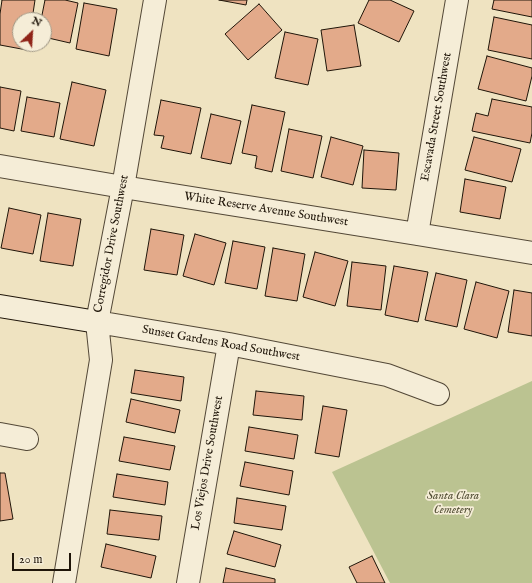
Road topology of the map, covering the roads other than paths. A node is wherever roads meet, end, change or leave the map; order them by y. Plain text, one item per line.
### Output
1 (154, 0) edge
2 (457, 0) edge
3 (0, 166) edge
4 (123, 187) junction
5 (417, 234) junction
6 (532, 253) edge
7 (0, 306) edge
8 (97, 322) junction
9 (229, 344) junction
10 (438, 394) dead end
11 (0, 434) edge
12 (27, 439) dead end
13 (64, 583) edge
14 (188, 583) edge

1 - 4 street, Corregidor Drive Southwest
2 - 5 street, Escavada Street Southwest
3 - 4 street, White Reserve Avenue Southwest
4 - 5 street, White Reserve Avenue Southwest
4 - 8 street, Corregidor Drive Southwest
5 - 6 street, White Reserve Avenue Southwest
7 - 8 street, Sunset Gardens Road Southwest
8 - 9 street, Sunset Gardens Road Southwest
8 - 13 street, Corregidor Drive Southwest
9 - 10 street, Sunset Gardens Road Southwest
9 - 14 street, Los Viejos Drive Southwest
11 - 12 street

